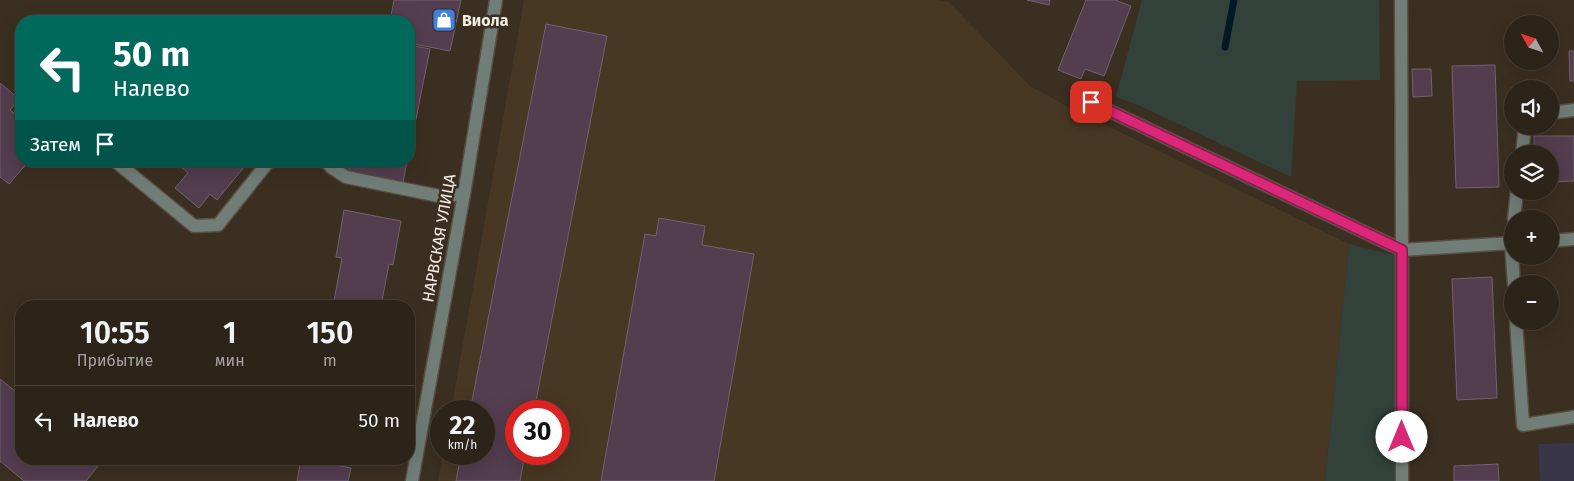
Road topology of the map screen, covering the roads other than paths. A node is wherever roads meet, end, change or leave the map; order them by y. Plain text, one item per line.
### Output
1 (496, 0) edge
2 (1401, 0) edge
3 (1091, 102) dead end
4 (1574, 110) edge
5 (1559, 112) edge
6 (122, 167) edge
7 (264, 167) edge
8 (331, 167) edge
9 (464, 194) junction
10 (1574, 239) edge
11 (1559, 240) edge
12 (1504, 241) edge
13 (1402, 250) junction
14 (1517, 330) edge
15 (1574, 417) edge
16 (415, 464) edge
17 (415, 465) edge
18 (412, 481) edge
19 (1402, 481) edge

1 - 9 street, НАРВСКАЯ УЛИЦА
2 - 13 street
3 - 13 street
4 - 5 street
6 - 7 street
8 - 9 street
9 - 16 street, НАРВСКАЯ УЛИЦА
10 - 11 street
12 - 13 street
13 - 19 street
14 - 15 street
17 - 18 street, НАРВСКАЯ УЛИЦА

